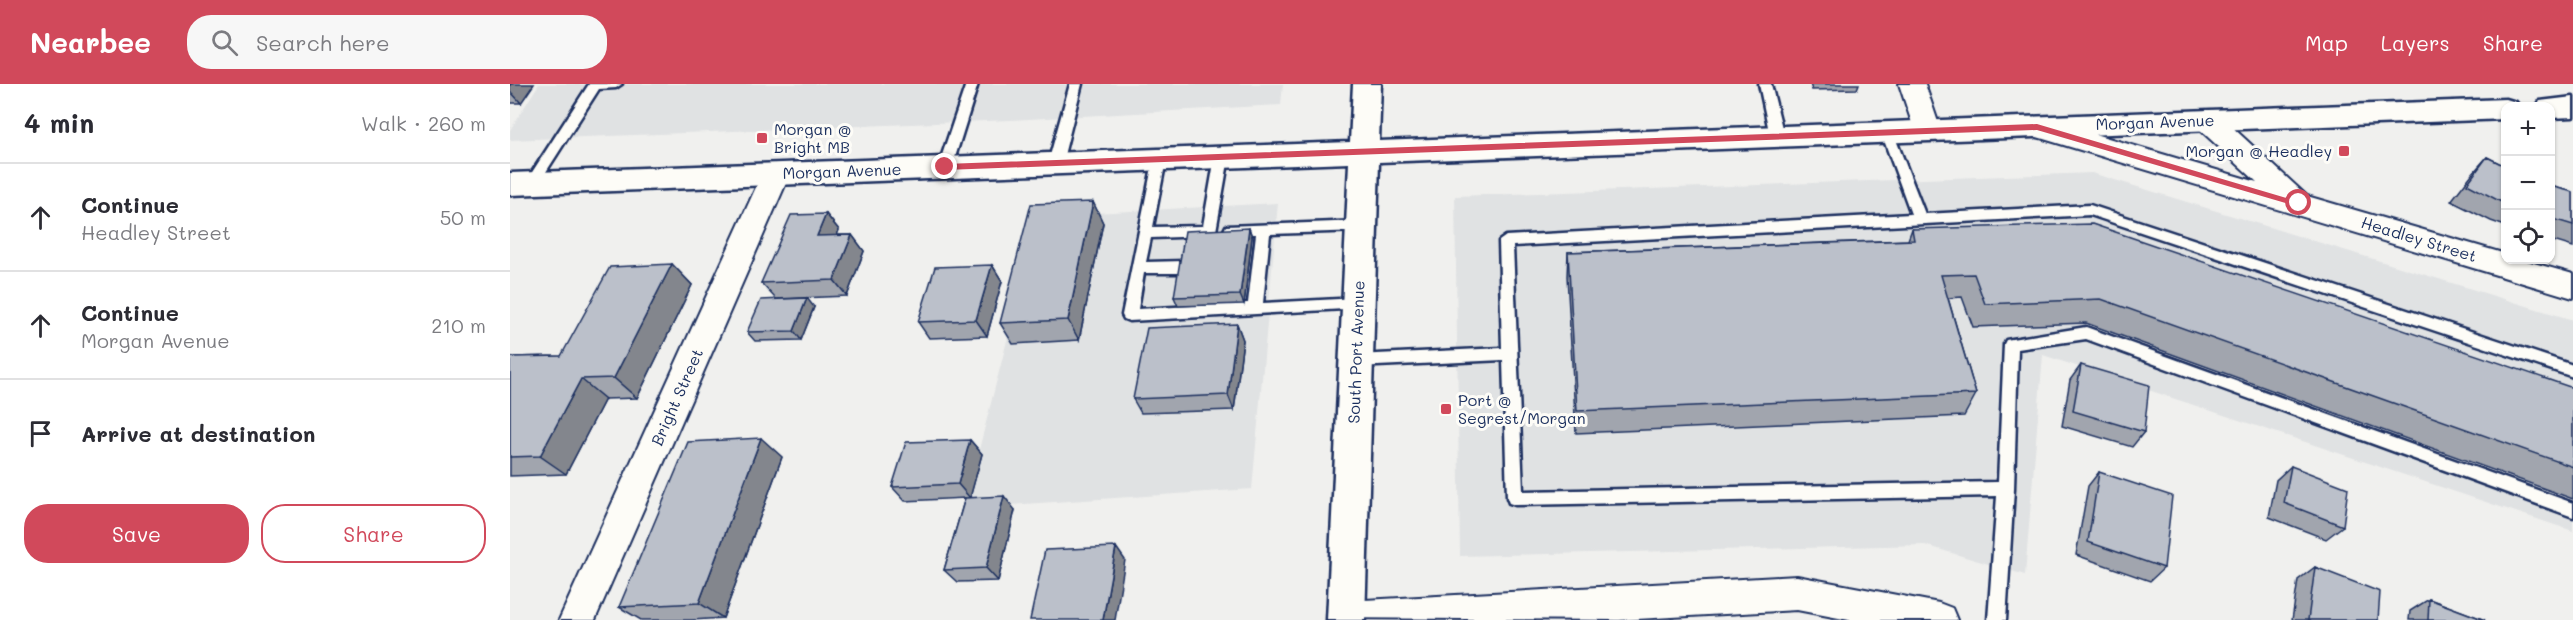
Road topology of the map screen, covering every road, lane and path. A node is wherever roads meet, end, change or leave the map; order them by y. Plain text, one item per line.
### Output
1 (596, 84) edge
2 (616, 84) edge
3 (972, 84) edge
4 (1076, 84) edge
5 (1367, 84) edge
6 (1765, 84) edge
7 (1912, 84) edge
8 (2573, 107) edge
9 (2555, 108) edge
10 (2501, 109) edge
11 (2207, 120) junction
12 (2037, 127) junction
13 (1927, 131) junction
14 (1887, 132) junction
15 (1777, 136) junction
16 (1363, 152) junction
17 (1222, 157) junction
18 (1159, 160) junction
19 (1055, 163) junction
20 (945, 167) junction
21 (776, 174) junction
22 (521, 183) edge
23 (2299, 203) junction
24 (1920, 219) junction
25 (1361, 226) junction
26 (1264, 229) junction
27 (1209, 231) junction
28 (1144, 233) junction
29 (1185, 267) edge
30 (1138, 268) junction
31 (2573, 286) edge
32 (1358, 304) junction
33 (1255, 308) junction
34 (1509, 354) junction
35 (1356, 361) junction
36 (2573, 370) edge
37 (2006, 489) junction
38 (2573, 510) edge
39 (1346, 619) edge
40 (578, 620) edge
41 (1939, 620) edge
42 (1997, 620) edge

1 - 2 lane
1 - 22 lane
3 - 20 lane
4 - 19 lane
5 - 16 main road, South Port Avenue
6 - 15 lane
7 - 13 street
8 - 9 main road
10 - 11 main road, Morgan Avenue
11 - 12 main road, Morgan Avenue
11 - 23 street, Headley Street
12 - 13 main road, Morgan Avenue
12 - 23 street, Headley Street
13 - 14 main road, Morgan Avenue
14 - 15 main road, Morgan Avenue
14 - 24 lane
15 - 16 main road, Morgan Avenue
16 - 17 main road, Morgan Avenue
16 - 25 main road, South Port Avenue
17 - 18 main road, Morgan Avenue
17 - 27 lane
18 - 19 main road, Morgan Avenue
18 - 28 lane
19 - 20 main road, Morgan Avenue
20 - 21 main road, Morgan Avenue
21 - 22 main road, Morgan Avenue
21 - 40 street, Bright Street
23 - 31 street, Headley Street
24 - 34 lane
24 - 36 lane
25 - 26 lane
25 - 32 main road, South Port Avenue
26 - 27 lane
26 - 33 lane
27 - 28 lane
28 - 30 lane
29 - 30 lane
30 - 33 lane
32 - 33 lane
32 - 35 main road, South Port Avenue
34 - 35 lane
34 - 37 lane
35 - 39 main road, South Port Avenue
37 - 38 lane
37 - 42 lane
39 - 41 street

